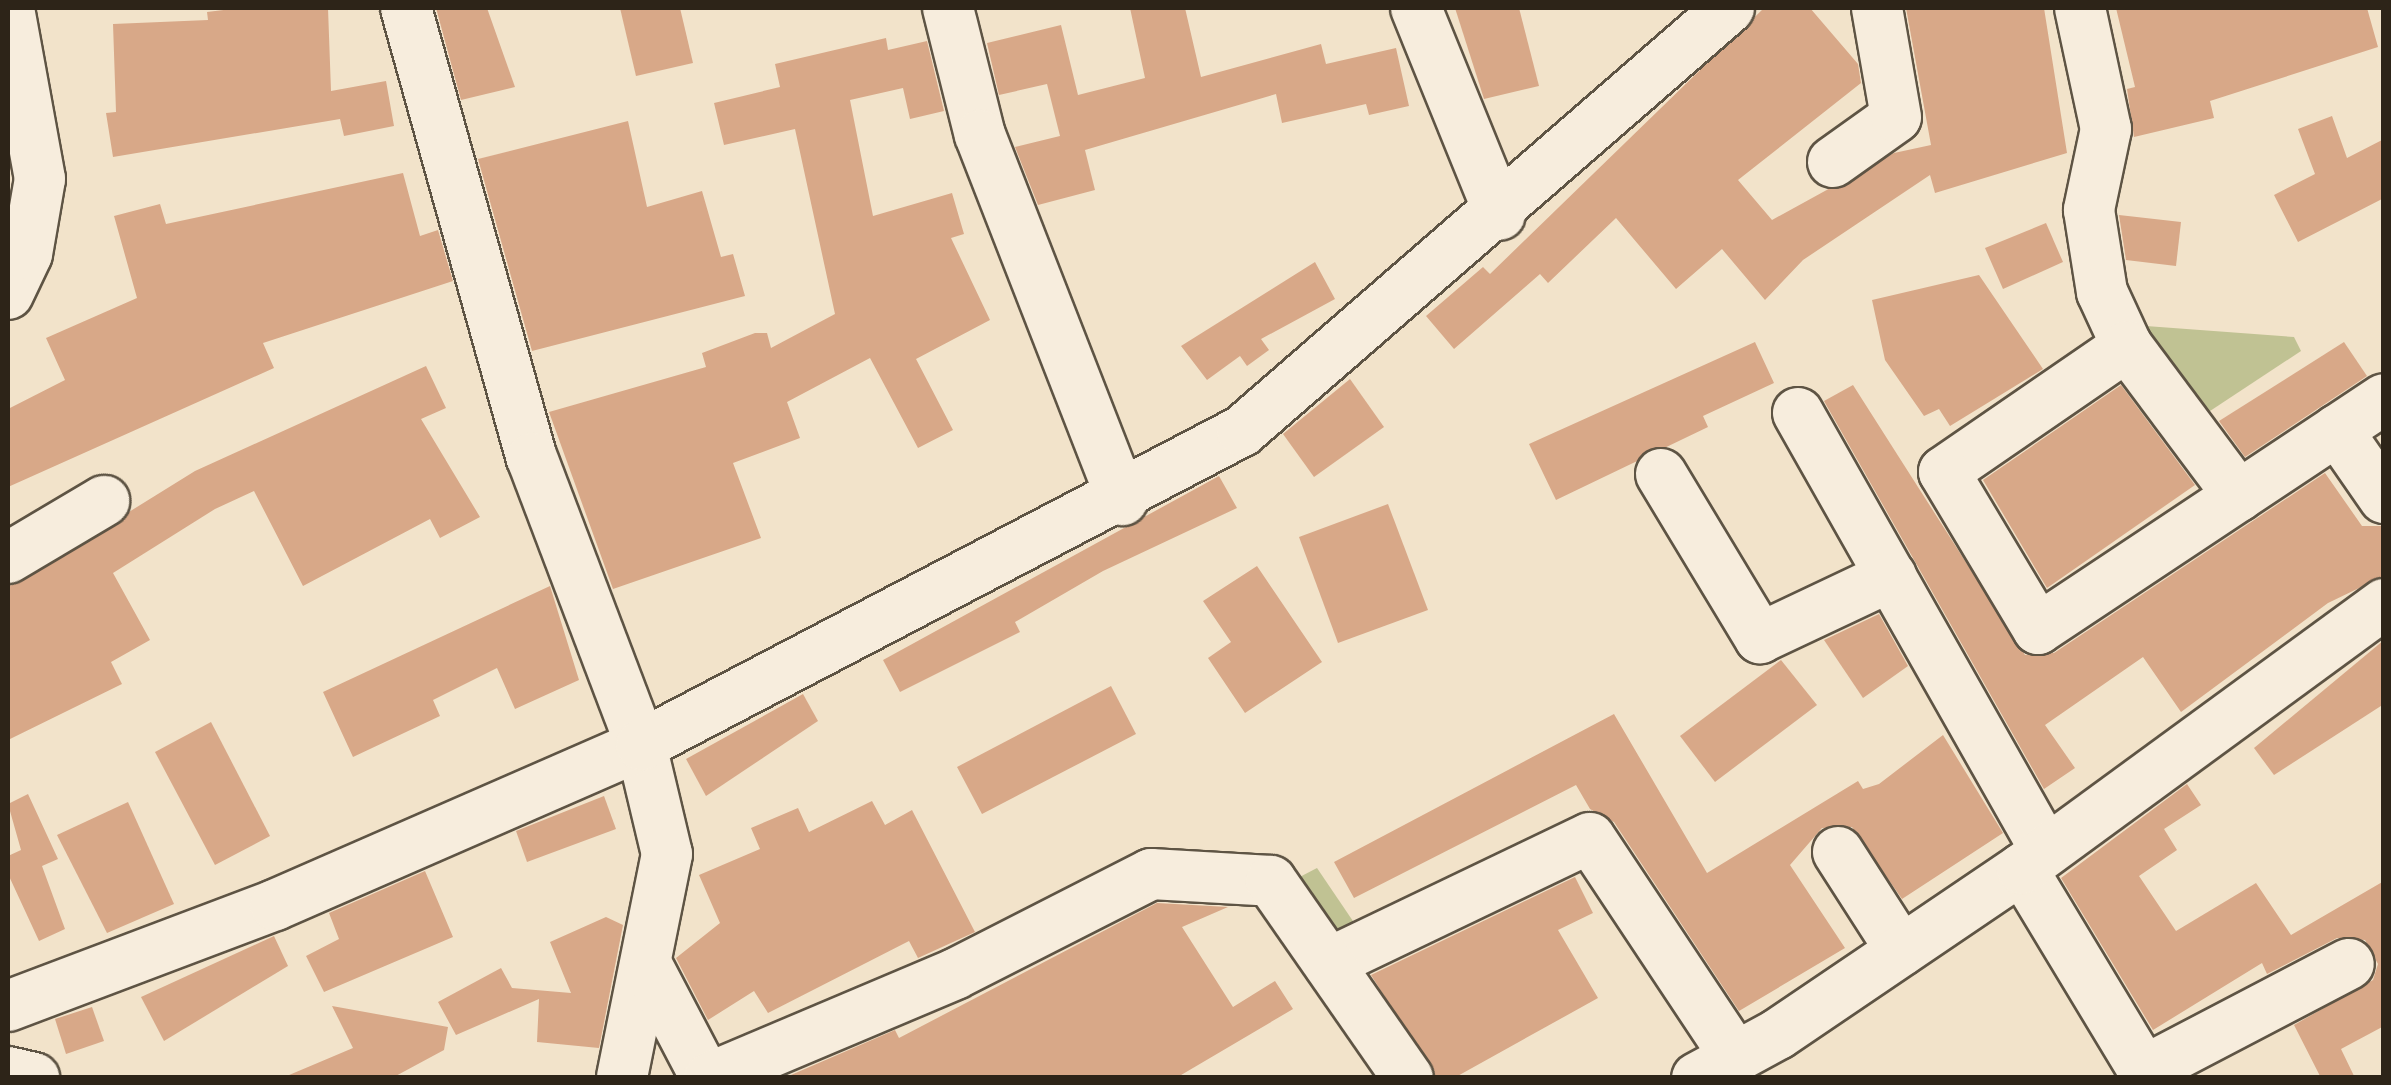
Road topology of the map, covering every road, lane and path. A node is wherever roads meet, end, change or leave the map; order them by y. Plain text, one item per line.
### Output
1 (406, 8) edge
2 (948, 8) edge
3 (1416, 8) edge
4 (1877, 8) edge
5 (2080, 8) edge
6 (1701, 18) edge
7 (11, 22) edge
8 (1833, 162) dead end
9 (1500, 215) junction
10 (8, 294) edge
11 (2128, 346) junction
12 (2384, 399) edge
13 (1798, 414) dead end
14 (2337, 430) junction
15 (1661, 474) dead end
16 (2239, 496) junction
17 (2384, 498) edge
18 (104, 500) dead end
19 (1122, 500) junction
20 (8, 558) edge
21 (1891, 576) junction
22 (2384, 604) edge
23 (640, 745) junction
24 (1838, 852) dead end
25 (2034, 860) junction
26 (1901, 950) junction
27 (1329, 962) junction
28 (2349, 964) dead end
29 (649, 969) junction
30 (8, 1006) edge
31 (1716, 1066) edge
32 (8, 1072) edge
33 (2146, 1074) edge
34 (34, 1078) edge
35 (622, 1078) edge
36 (708, 1078) edge
37 (1408, 1078) edge

1 - 23 street
2 - 19 street
3 - 9 street
4 - 8 street
5 - 11 street
6 - 9 street
7 - 10 street
9 - 19 street
11 - 16 street
11 - 16 street
12 - 14 street
13 - 21 street
14 - 16 street
14 - 17 street
15 - 21 street
18 - 20 street
19 - 23 street
21 - 25 street
22 - 25 street
23 - 29 street
23 - 30 street
24 - 26 street
25 - 26 street
25 - 33 street
26 - 31 street
27 - 31 street
27 - 36 street
27 - 37 street
28 - 33 street
29 - 35 street
29 - 36 street
32 - 34 street

